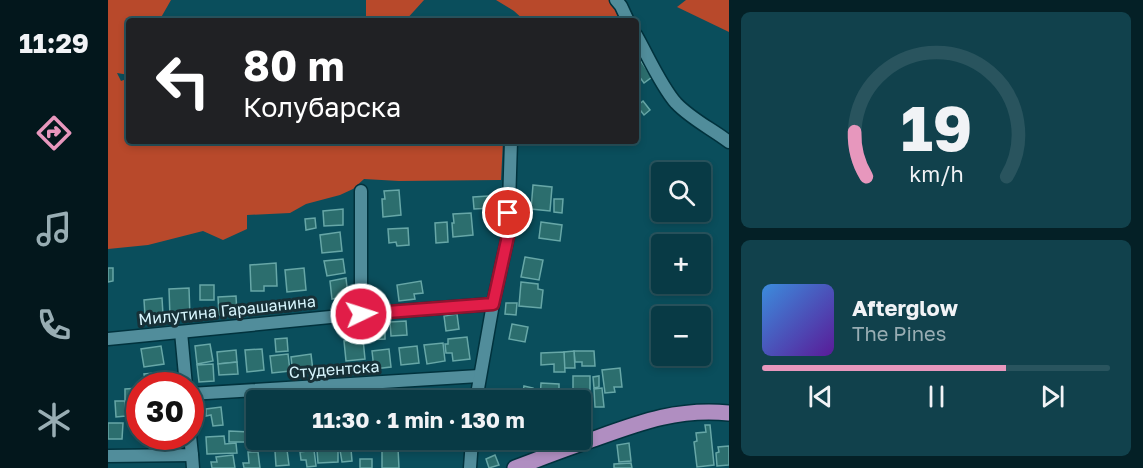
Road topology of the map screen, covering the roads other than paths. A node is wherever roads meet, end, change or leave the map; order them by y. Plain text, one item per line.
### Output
1 (616, 0) edge
2 (627, 18) edge
3 (639, 40) edge
4 (729, 142) edge
5 (511, 144) edge
6 (361, 191) dead end
7 (493, 304) junction
8 (361, 314) junction
9 (181, 332) junction
10 (108, 339) edge
11 (185, 372) edge
12 (479, 376) junction
13 (477, 390) edge
14 (204, 393) edge
15 (729, 413) edge
16 (471, 450) edge
17 (108, 456) edge
18 (193, 462) edge
19 (470, 468) edge
20 (515, 468) edge

1 - 2 street
3 - 4 street
5 - 7 street
6 - 8 street
7 - 8 street, Милутина Гарашанина
7 - 12 street
8 - 9 street, Милутина Гарашанина
9 - 10 street, Милутина Гарашанина
9 - 11 street
12 - 13 street
12 - 14 street, Студентска
15 - 20 main road
16 - 19 street
17 - 18 street

